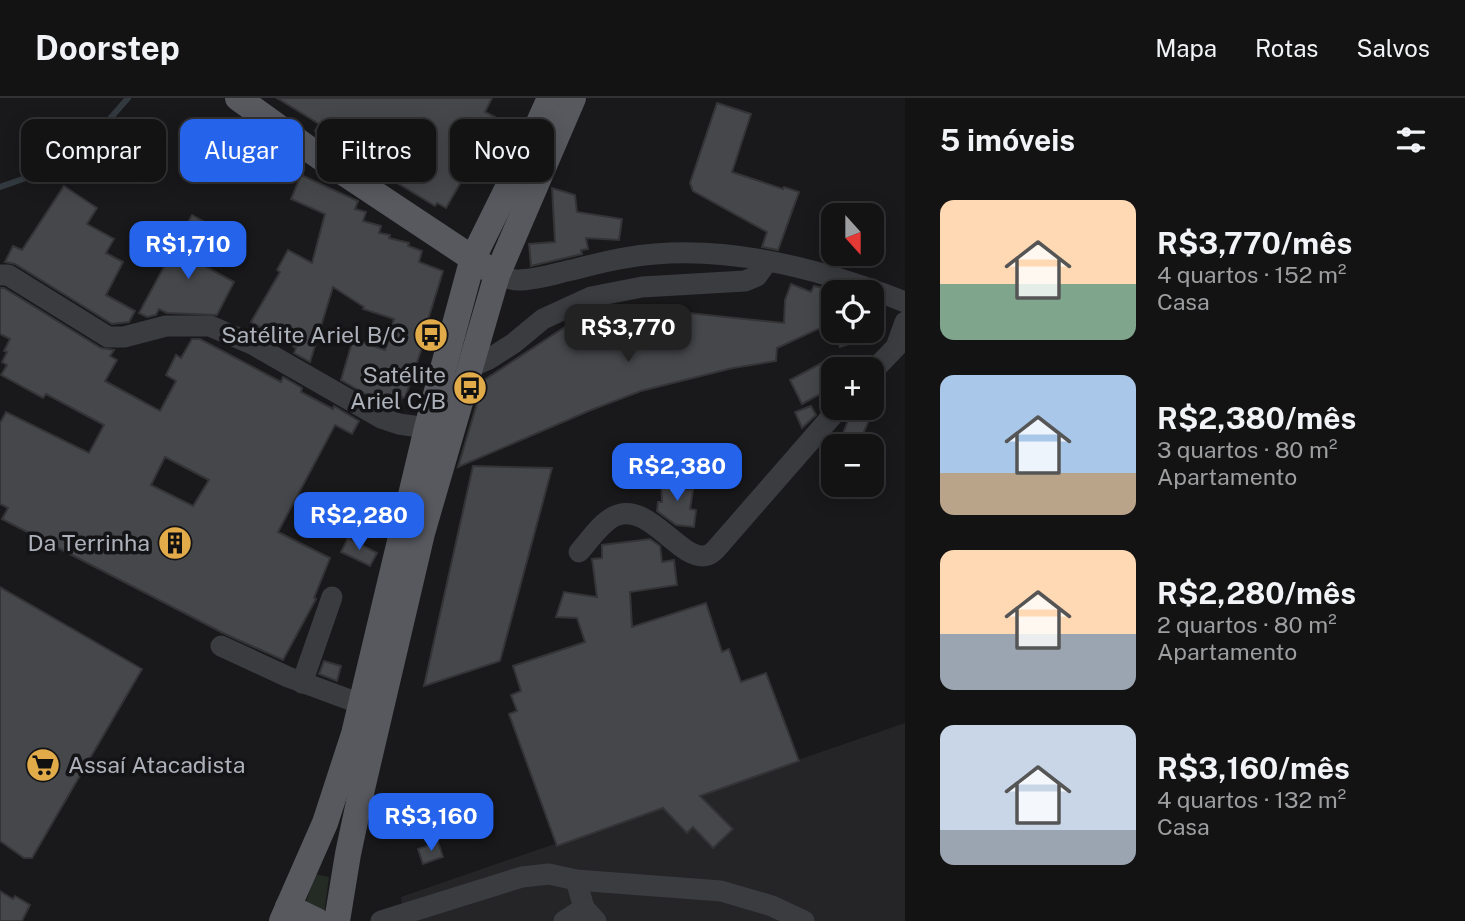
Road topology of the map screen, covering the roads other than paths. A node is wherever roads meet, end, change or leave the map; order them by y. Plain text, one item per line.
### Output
1 (238, 98) edge
2 (550, 98) edge
3 (573, 98) edge
4 (473, 258) junction
5 (766, 262) junction
6 (0, 275) edge
7 (497, 275) junction
8 (905, 302) edge
9 (905, 322) edge
10 (884, 360) edge
11 (470, 367) junction
12 (829, 420) edge
13 (427, 428) junction
14 (579, 552) dead end
15 (332, 597) dead end
16 (221, 646) dead end
17 (302, 683) junction
18 (361, 704) junction
19 (576, 880) junction
20 (285, 914) edge
21 (590, 915) edge
22 (317, 921) edge
23 (337, 921) edge
24 (381, 921) edge
25 (564, 921) edge
26 (804, 921) edge

1 - 4 main road
2 - 4 main road
3 - 7 main road
4 - 7 main road
4 - 13 main road
5 - 7 street
5 - 8 street
5 - 11 street
6 - 13 street
7 - 11 main road
9 - 10 street
11 - 23 main road
12 - 14 street
13 - 18 main road
15 - 17 street
16 - 17 street
17 - 18 street
18 - 20 main road
19 - 21 street
19 - 24 street
19 - 26 street
20 - 22 main road
21 - 25 street

